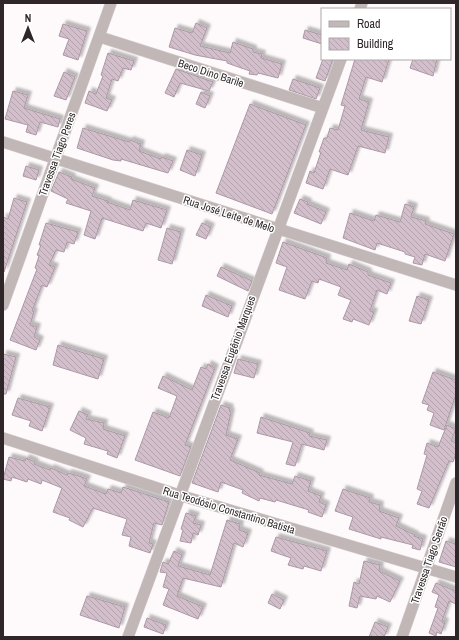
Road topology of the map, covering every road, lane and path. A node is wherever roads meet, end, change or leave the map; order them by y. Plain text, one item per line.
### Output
1 (112, 3) edge
2 (100, 37) junction
3 (341, 60) edge
4 (322, 108) junction
5 (3, 142) edge
6 (55, 158) junction
7 (277, 229) junction
8 (456, 285) edge
9 (3, 305) edge
10 (3, 438) edge
11 (456, 483) edge
12 (179, 495) junction
13 (426, 569) junction
14 (456, 577) edge
15 (128, 637) edge
16 (402, 637) edge

1 - 2 street, Travessa Tiago Peres
2 - 4 street, Beco Dino Barile
2 - 6 street, Travessa Tiago Peres
3 - 4 street, Travessa Eugênio Marques
4 - 7 street, Travessa Eugênio Marques
5 - 6 street, Rua José Leite de Melo
6 - 7 street, Rua José Leite de Melo
6 - 9 street, Travessa Tiago Peres
7 - 8 street, Rua José Leite de Melo
7 - 12 street, Travessa Eugênio Marques
10 - 12 street, Rua Teodósio Constantino Batista
11 - 13 street, Travessa Tiago Serrão
12 - 13 street, Rua Teodósio Constantino Batista
12 - 15 street, Travessa Eugênio Marques
13 - 14 street, Rua Teodósio Constantino Batista
13 - 16 street, Travessa Tiago Serrão

